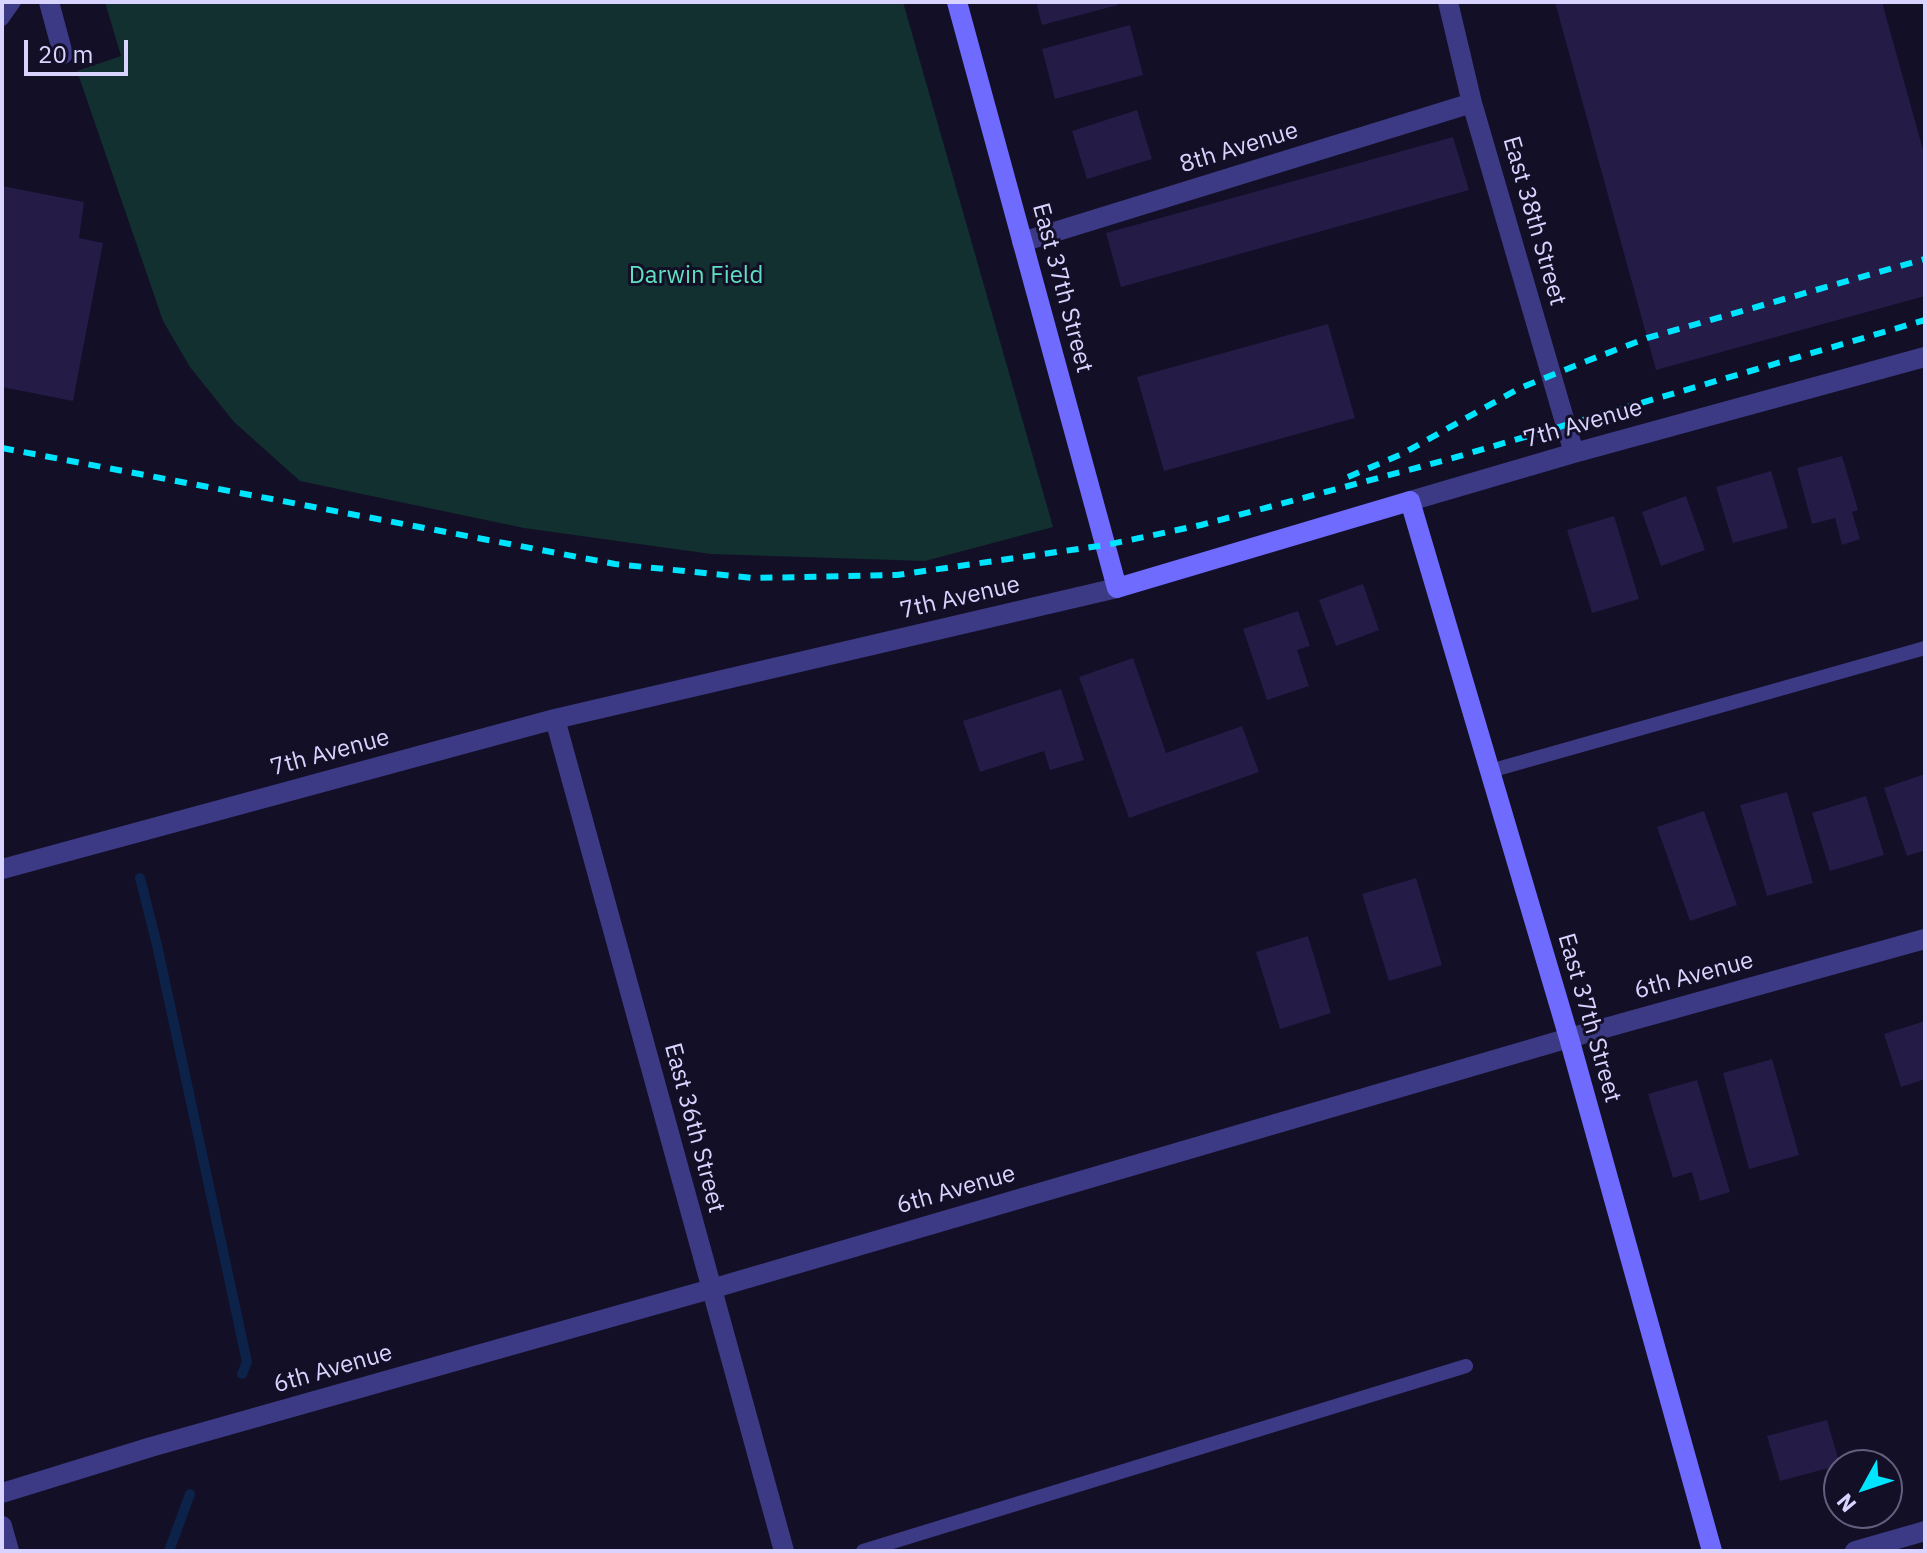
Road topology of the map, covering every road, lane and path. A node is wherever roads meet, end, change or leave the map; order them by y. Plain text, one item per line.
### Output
1 (14, 2) edge
2 (49, 2) edge
3 (957, 2) edge
4 (1448, 2) edge
5 (2, 19) edge
6 (63, 54) dead end
7 (1472, 103) junction
8 (1022, 242) junction
9 (1925, 357) edge
10 (1574, 453) junction
11 (1410, 501) junction
12 (1117, 588) junction
13 (1925, 648) edge
14 (555, 719) junction
15 (1490, 771) junction
16 (2, 869) edge
17 (1925, 939) edge
18 (1569, 1038) junction
19 (711, 1289) junction
20 (1466, 1366) dead end
21 (2, 1493) edge
22 (2, 1526) edge
23 (1925, 1531) edge
24 (9, 1551) edge
25 (784, 1551) edge
26 (863, 1551) edge
27 (1712, 1551) edge
28 (1855, 1551) edge

1 - 5 lane
2 - 6 street
3 - 8 street, East 37th Street
4 - 7 street, East 38th Street
7 - 8 street, 8th Avenue
7 - 10 street, East 38th Street
8 - 12 street, East 37th Street
9 - 10 street, 7th Avenue
10 - 11 street, 7th Avenue
11 - 12 street, 7th Avenue
11 - 15 street, East 37th Street
12 - 14 street, 7th Avenue
13 - 15 lane
14 - 16 street, 7th Avenue
14 - 19 street, East 36th Street
15 - 18 street, East 37th Street
17 - 18 street, 6th Avenue
18 - 19 street, 6th Avenue
18 - 27 street, East 37th Street
19 - 21 street, 6th Avenue
19 - 25 street, East 36th Street
20 - 26 lane
22 - 24 street
23 - 28 street

